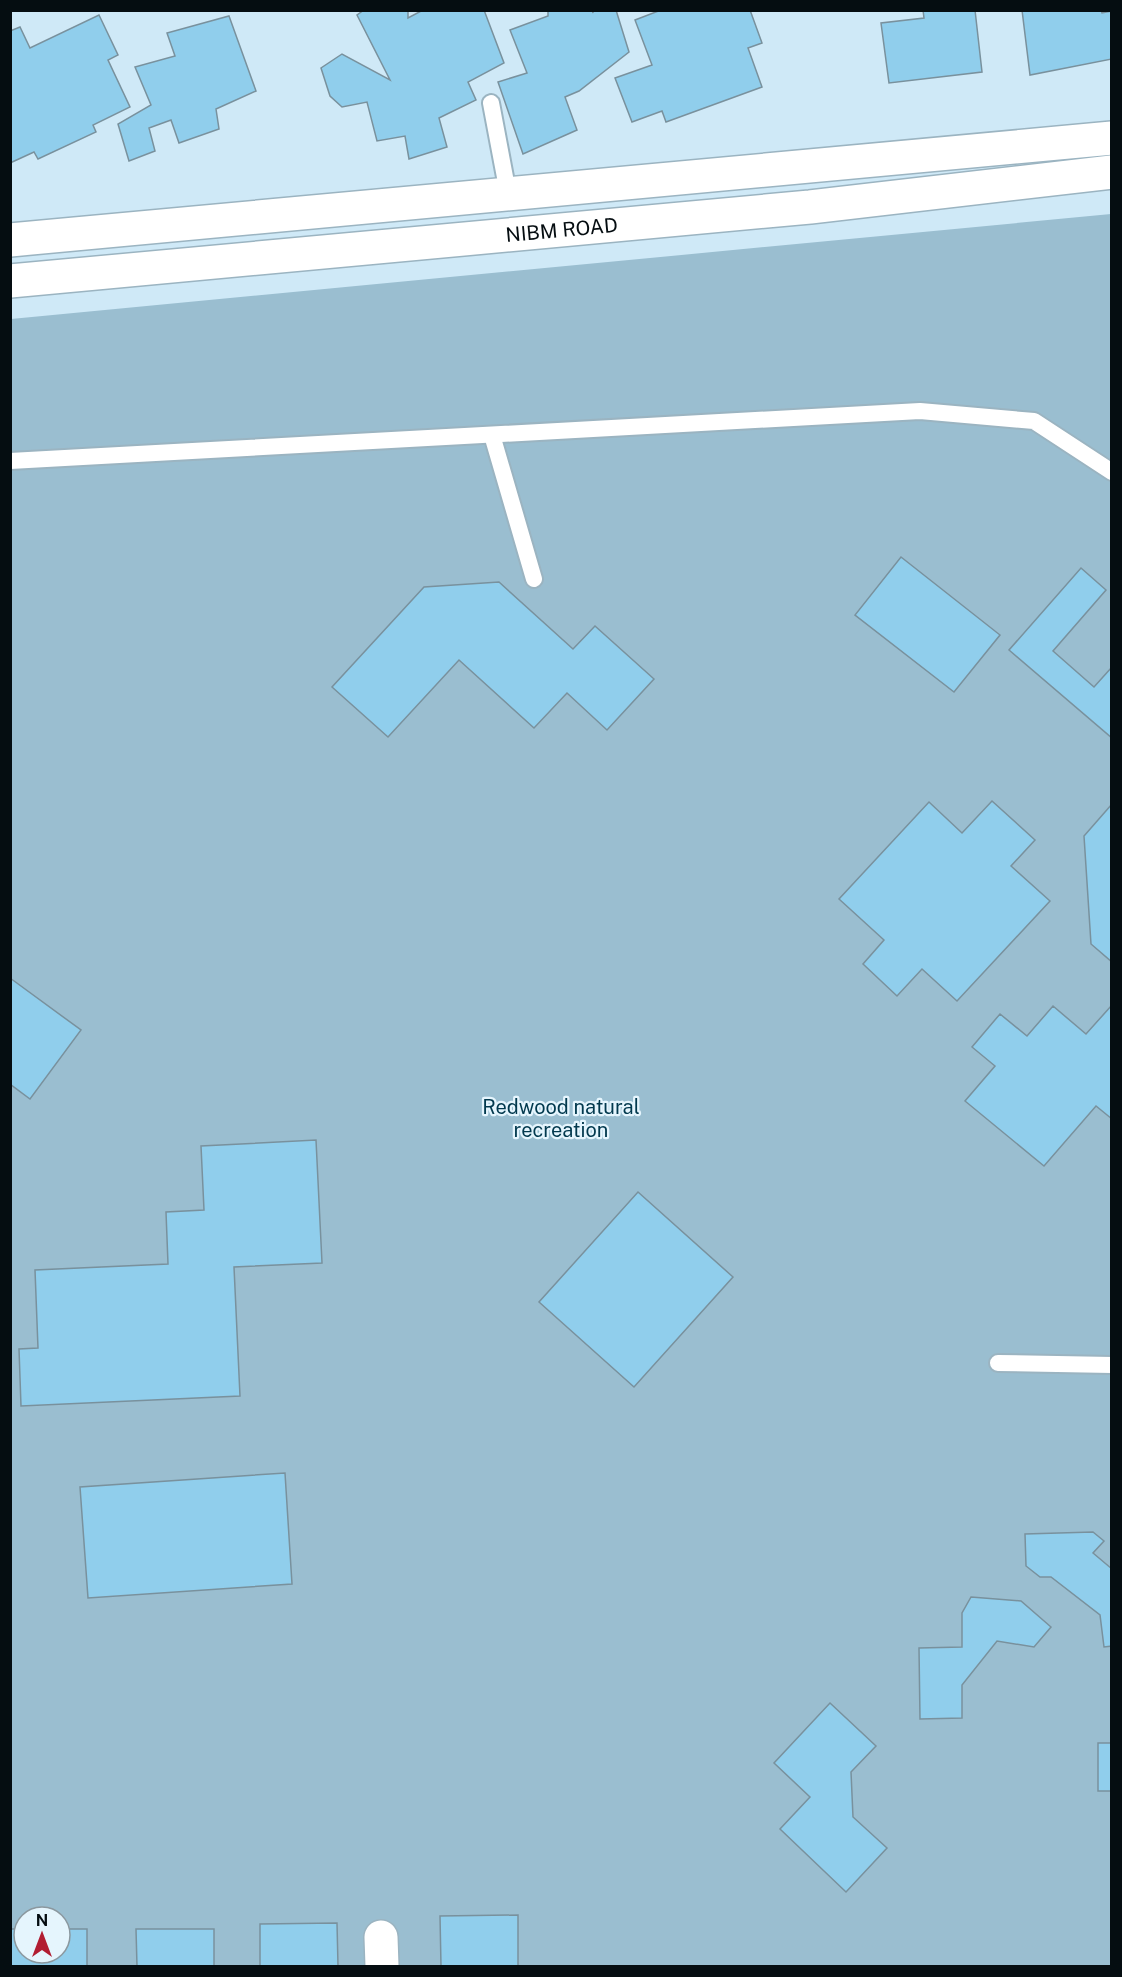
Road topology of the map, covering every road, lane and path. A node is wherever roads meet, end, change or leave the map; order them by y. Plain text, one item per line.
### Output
1 (491, 103) dead end
2 (1112, 138) edge
3 (1112, 172) edge
4 (508, 193) junction
5 (10, 240) edge
6 (10, 281) edge
7 (492, 435) junction
8 (10, 461) edge
9 (1112, 472) edge
10 (534, 579) dead end
11 (998, 1363) dead end
12 (1112, 1365) edge

1 - 4 lane
2 - 4 street
3 - 6 street, NIBM ROAD
4 - 5 street
7 - 8 lane
7 - 9 lane
7 - 10 lane
11 - 12 lane

